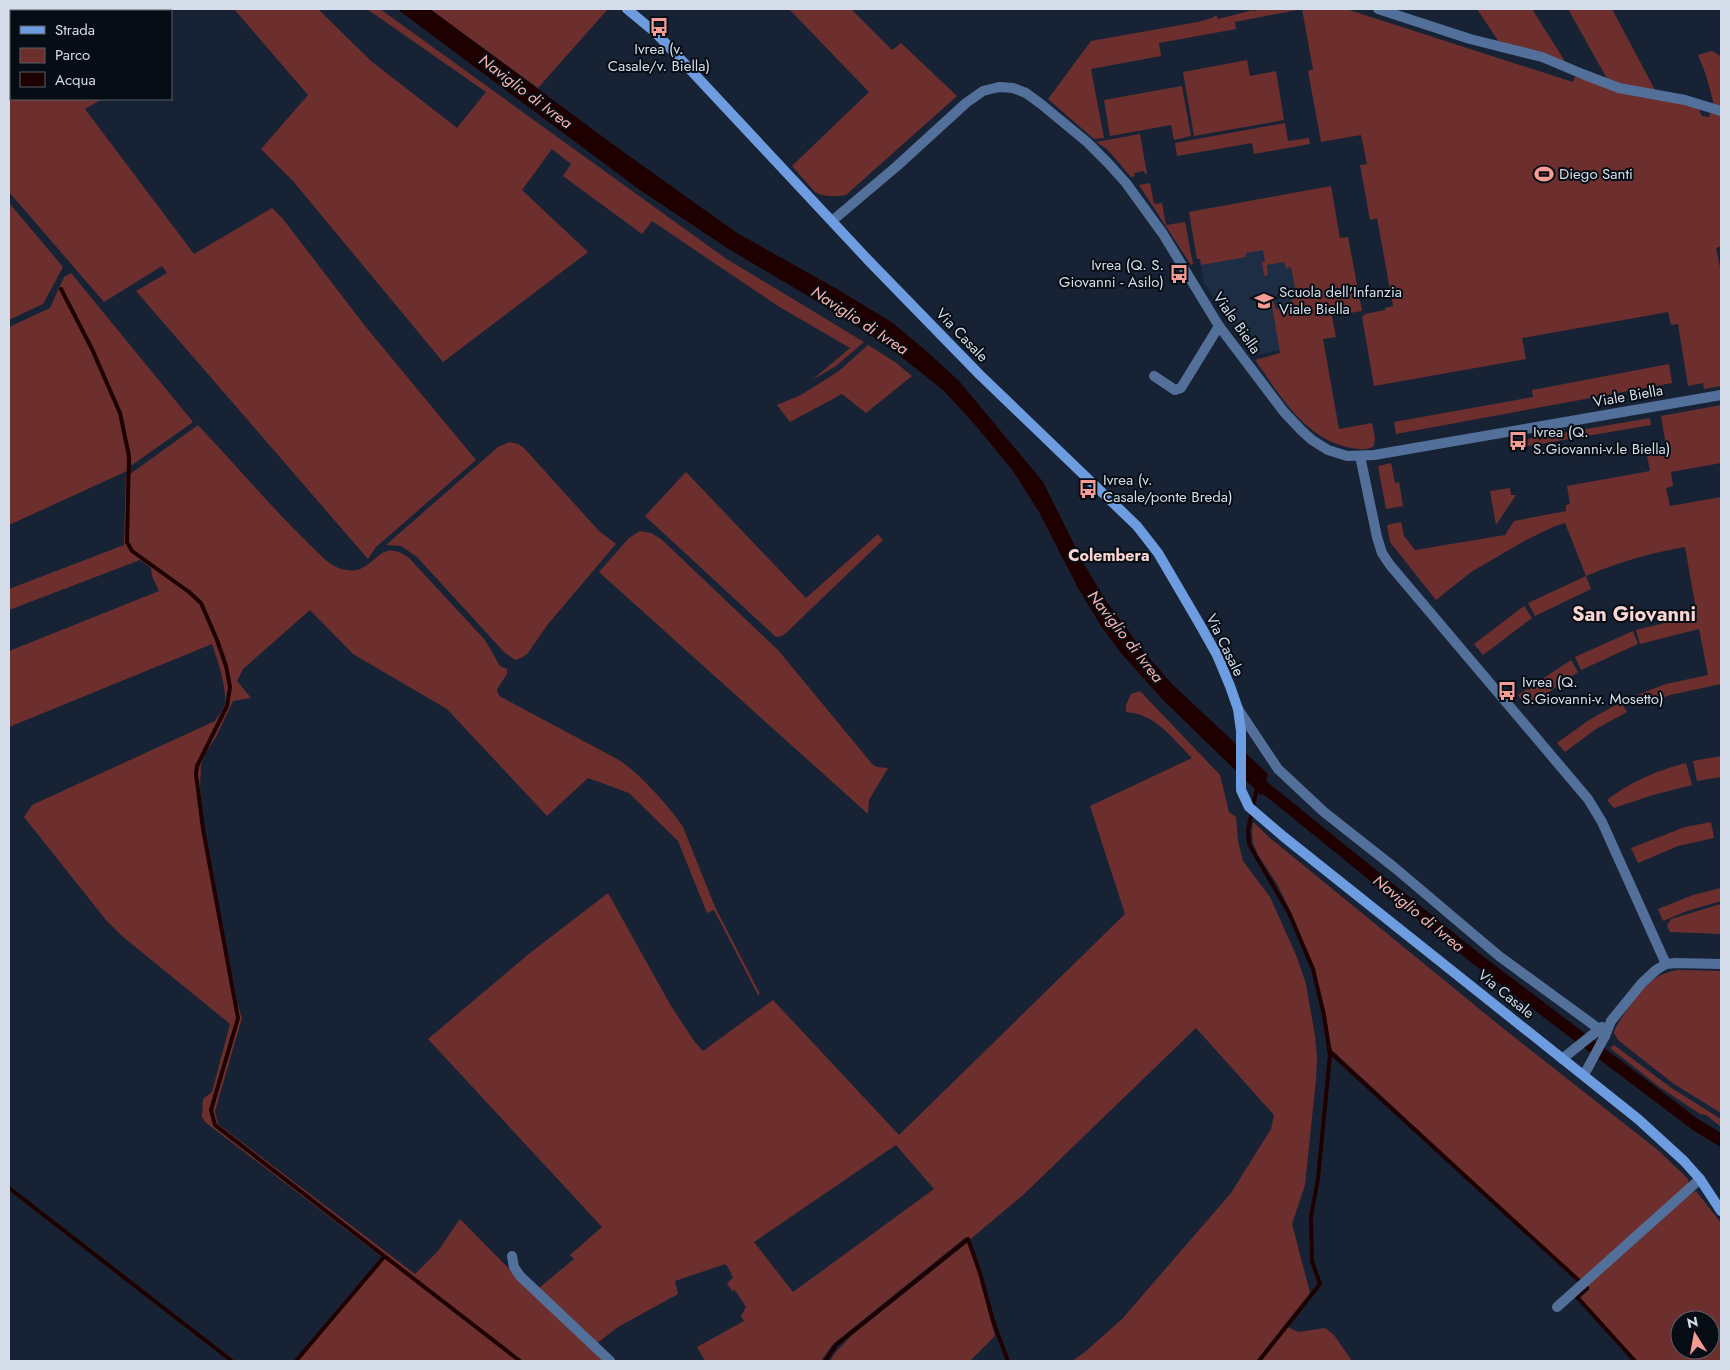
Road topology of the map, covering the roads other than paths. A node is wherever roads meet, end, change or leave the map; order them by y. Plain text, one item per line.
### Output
1 (627, 9) edge
2 (1378, 9) edge
3 (1721, 111) edge
4 (832, 221) junction
5 (1219, 326) junction
6 (1154, 376) dead end
7 (1721, 395) edge
8 (1360, 456) junction
9 (1238, 709) junction
10 (1666, 964) junction
11 (1721, 964) edge
12 (1601, 1033) junction
13 (1562, 1059) junction
14 (1584, 1075) junction
15 (1700, 1179) junction
16 (1721, 1211) edge
17 (512, 1256) dead end
18 (1557, 1307) dead end
19 (610, 1361) edge

1 - 4 main road, Via Casale
2 - 3 street
4 - 5 street, Viale Biella
4 - 9 main road, Via Casale
5 - 6 street
5 - 8 street, Viale Biella
7 - 8 street, Viale Biella
8 - 10 street
9 - 12 street, Via Casale
9 - 13 main road, Via Casale
10 - 11 street
10 - 12 street
12 - 13 street
12 - 14 street
13 - 14 main road, Via Casale
14 - 15 main road, Via Casale
15 - 16 main road, Via Casale
15 - 18 street
17 - 19 street

